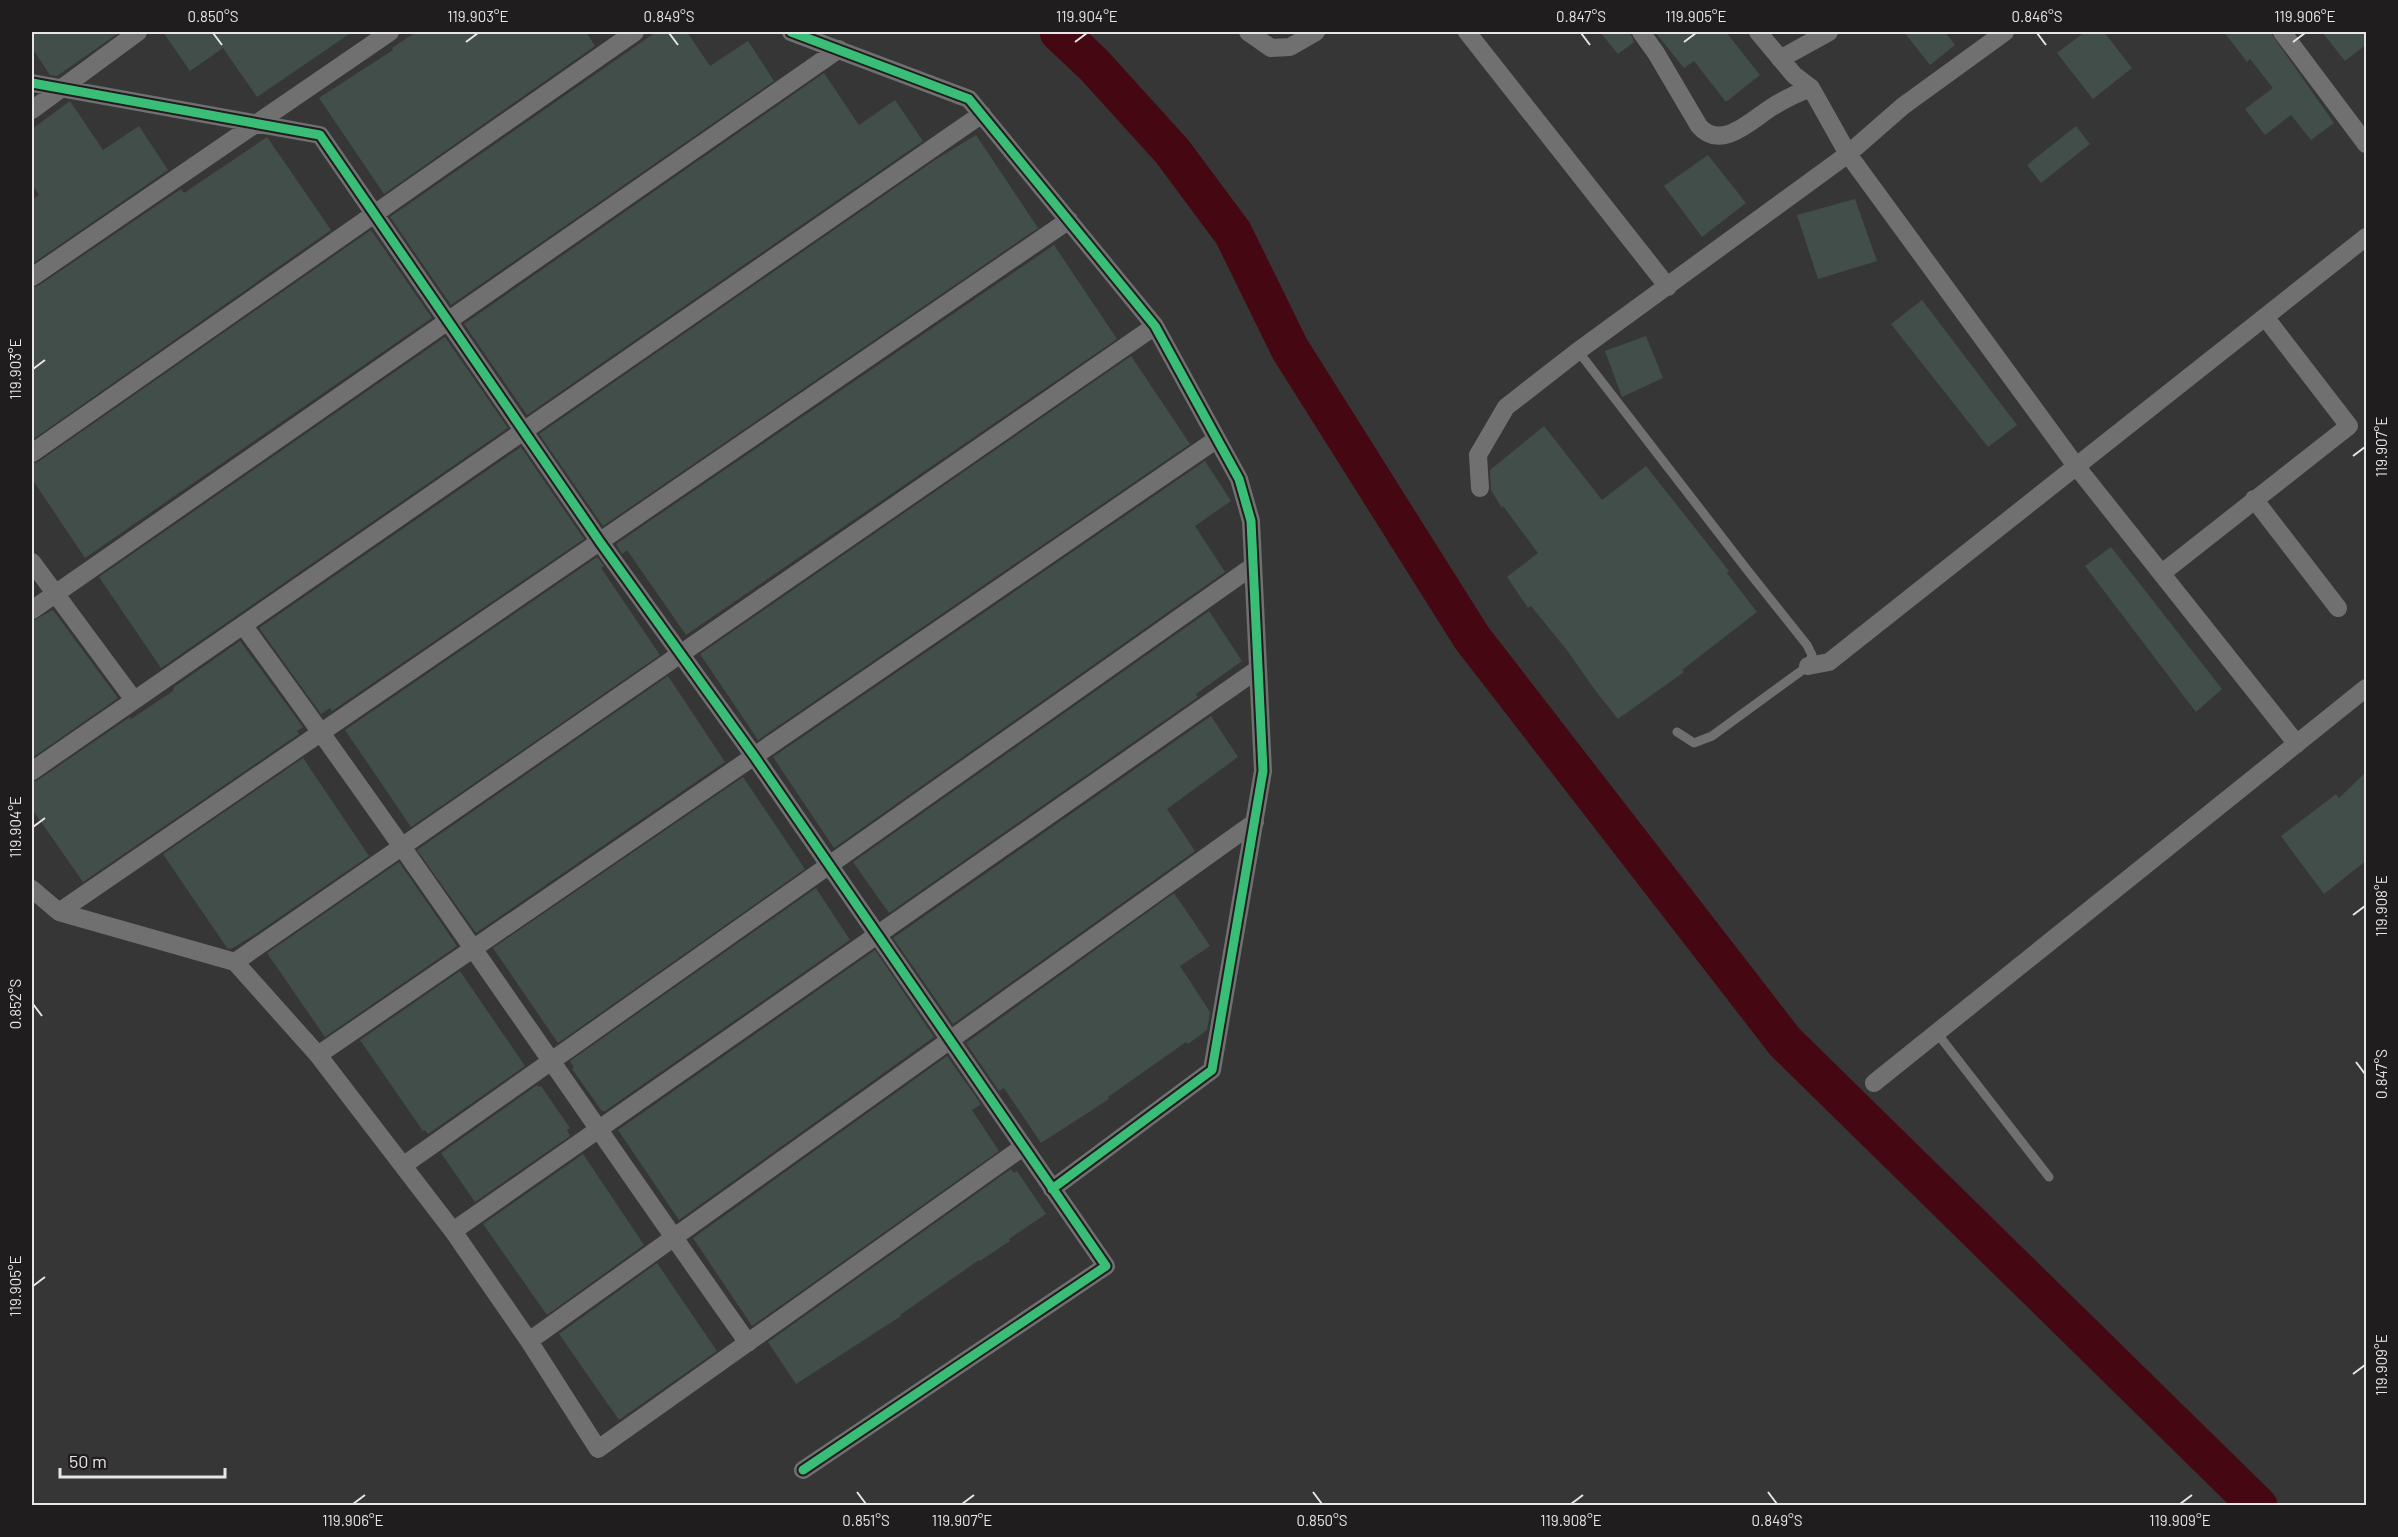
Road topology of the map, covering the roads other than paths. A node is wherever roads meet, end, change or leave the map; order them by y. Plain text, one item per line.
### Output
1 (138, 32) edge
2 (390, 32) edge
3 (635, 32) edge
4 (791, 32) edge
5 (1248, 32) edge
6 (1316, 32) edge
7 (1467, 32) edge
8 (1641, 32) edge
9 (1758, 32) edge
10 (1828, 32) edge
11 (2005, 32) edge
12 (2282, 32) edge
13 (838, 49) junction
14 (1780, 59) junction
15 (32, 83) edge
16 (1811, 88) junction
17 (62, 89) junction
18 (32, 110) edge
19 (982, 114) junction
20 (254, 124) junction
21 (2367, 144) edge
22 (1848, 154) junction
23 (374, 215) junction
24 (1069, 220) junction
25 (2367, 237) edge
26 (32, 277) edge
27 (1668, 287) junction
28 (2265, 317) junction
29 (448, 320) junction
30 (1155, 326) junction
31 (1578, 351) junction
32 (524, 431) junction
33 (1217, 439) junction
34 (32, 453) edge
35 (2076, 466) junction
36 (1480, 488) dead end
37 (2254, 499) junction
38 (600, 542) junction
39 (32, 561) edge
40 (1253, 566) junction
41 (2162, 573) junction
42 (55, 594) junction
43 (2338, 608) dead end
44 (32, 610) edge
45 (243, 625) junction
46 (681, 653) junction
47 (1808, 666) junction
48 (1258, 669) junction
49 (2367, 688) edge
50 (134, 700) junction
51 (322, 732) junction
52 (1677, 732) dead end
53 (2297, 744) junction
54 (754, 756) junction
55 (32, 771) edge
56 (1255, 822) junction
57 (403, 846) junction
58 (829, 865) junction
59 (32, 889) edge
60 (59, 912) junction
61 (877, 935) junction
62 (472, 949) junction
63 (236, 962) junction
64 (1936, 1033) junction
65 (950, 1041) junction
66 (318, 1055) junction
67 (550, 1062) junction
68 (1874, 1083) dead end
69 (599, 1129) junction
70 (1023, 1147) junction
71 (404, 1165) junction
72 (2049, 1177) dead end
73 (1052, 1189) junction
74 (453, 1231) junction
75 (674, 1239) junction
76 (529, 1341) junction
77 (748, 1343) junction
78 (803, 1470) dead end

1 - 17 street
2 - 20 street
3 - 23 street
4 - 13 street
5 - 6 street
7 - 27 street
8 - 16 street
9 - 14 street
10 - 14 street
11 - 22 street
12 - 21 street
13 - 19 street
13 - 29 street
14 - 16 street
15 - 17 street
16 - 22 street
17 - 18 street
17 - 20 street
19 - 24 street
19 - 32 street
20 - 23 street
20 - 26 street
22 - 27 street
22 - 35 street
23 - 29 street
23 - 34 street
24 - 30 street
24 - 38 street
25 - 28 street
27 - 31 street
28 - 35 street
28 - 37 street
29 - 32 street
29 - 42 street
30 - 33 street
30 - 46 street
31 - 36 street
31 - 47 lane
32 - 38 street
32 - 45 street
33 - 40 street
33 - 54 street
35 - 41 street
35 - 47 street
37 - 41 street
37 - 43 street
38 - 46 street
38 - 51 street
39 - 42 street
40 - 48 street
40 - 58 street
41 - 53 street
42 - 44 street
42 - 50 street
45 - 50 street
45 - 51 street
46 - 54 street
46 - 57 street
47 - 52 lane
48 - 56 street
48 - 61 street
49 - 53 street
50 - 55 street
51 - 57 street
51 - 60 street
53 - 64 street
54 - 58 street
54 - 62 street
56 - 65 street
56 - 73 street
57 - 62 street
57 - 63 street
58 - 61 street
58 - 67 street
59 - 60 street
60 - 63 street
61 - 65 street
61 - 69 street
62 - 66 street
62 - 67 street
63 - 66 street
64 - 68 street
64 - 72 lane
65 - 70 street
65 - 75 street
66 - 71 street
67 - 69 street
67 - 71 street
69 - 74 street
69 - 75 street
70 - 73 street
70 - 77 street
71 - 74 street
73 - 78 street
74 - 76 street
75 - 76 street
75 - 77 street
76 - 77 street

